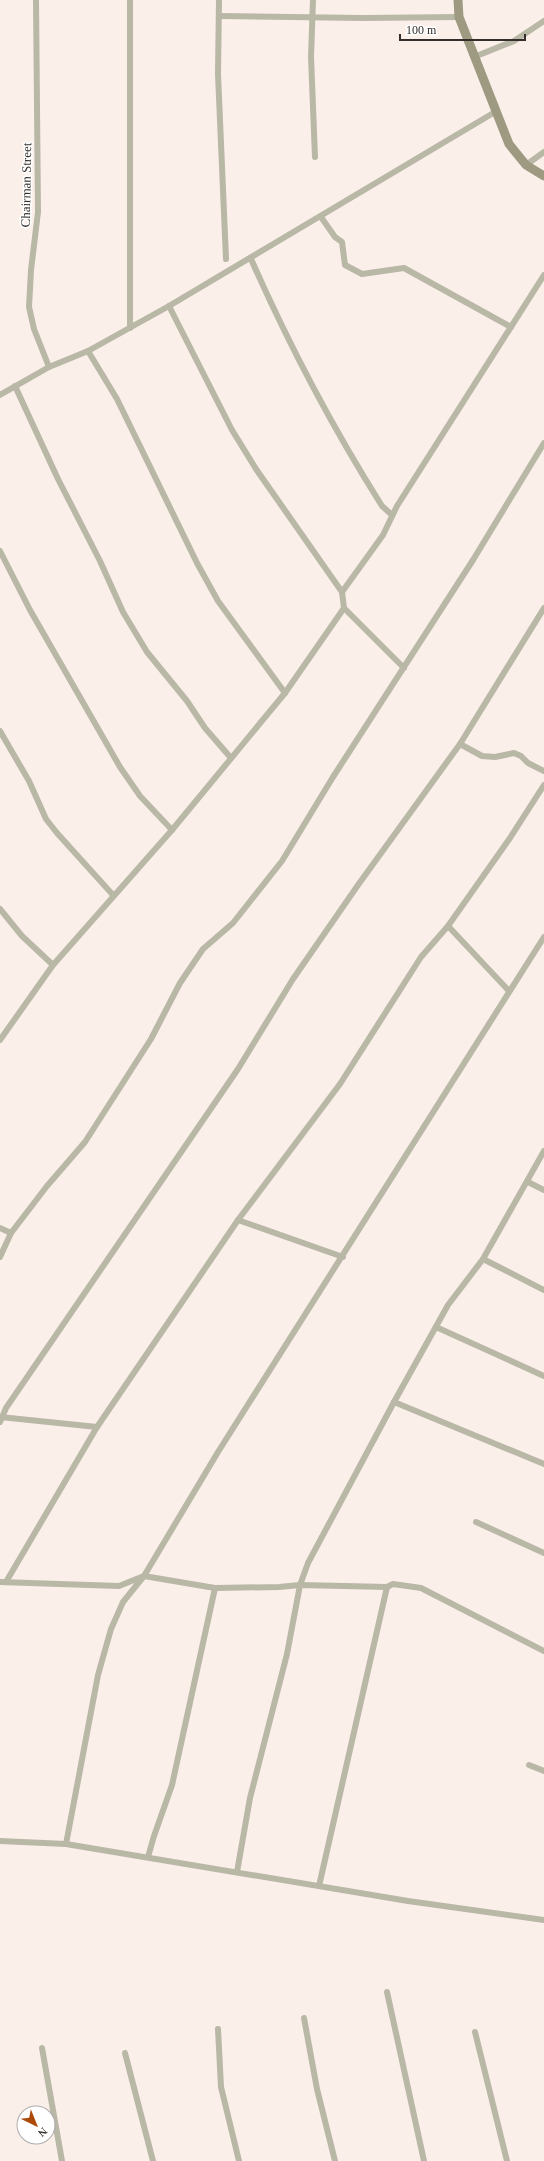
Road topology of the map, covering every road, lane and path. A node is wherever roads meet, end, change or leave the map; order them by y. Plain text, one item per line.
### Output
1 (36, 0) edge
2 (130, 0) edge
3 (220, 0) edge
4 (314, 0) edge
5 (458, 0) edge
6 (220, 16) junction
7 (312, 17) junction
8 (459, 17) junction
9 (544, 21) edge
10 (474, 57) junction
11 (495, 112) junction
12 (544, 152) edge
13 (315, 157) dead end
14 (526, 165) junction
15 (544, 176) edge
16 (321, 216) junction
17 (226, 259) dead end
18 (251, 259) junction
19 (544, 276) edge
20 (169, 306) junction
21 (511, 327) junction
22 (130, 328) junction
23 (88, 351) junction
24 (49, 367) junction
25 (15, 386) junction
26 (0, 395) edge
27 (544, 444) edge
28 (392, 515) junction
29 (0, 551) edge
30 (342, 592) junction
31 (344, 608) junction
32 (544, 608) edge
33 (404, 668) junction
34 (285, 693) junction
35 (0, 731) edge
36 (460, 744) junction
37 (231, 758) junction
38 (544, 771) edge
39 (544, 785) edge
40 (172, 830) junction
41 (113, 895) junction
42 (0, 908) edge
43 (448, 926) junction
44 (544, 937) edge
45 (53, 965) junction
46 (509, 991) junction
47 (0, 1040) edge
48 (544, 1151) edge
49 (528, 1182) junction
50 (544, 1190) edge
51 (238, 1220) junction
52 (0, 1228) edge
53 (11, 1233) junction
54 (0, 1257) edge
55 (343, 1257) junction
56 (483, 1259) junction
57 (544, 1290) edge
58 (436, 1327) junction
59 (544, 1376) edge
60 (394, 1402) junction
61 (1, 1419) edge
62 (97, 1427) junction
63 (544, 1464) edge
64 (476, 1522) dead end
65 (544, 1553) edge
66 (144, 1576) junction
67 (3, 1582) edge
68 (300, 1585) junction
69 (388, 1587) junction
70 (215, 1588) junction
71 (544, 1651) edge
72 (529, 1765) dead end
73 (544, 1771) edge
74 (0, 1841) edge
75 (66, 1844) junction
76 (148, 1857) junction
77 (238, 1872) junction
78 (319, 1886) junction
79 (544, 1920) edge
80 (387, 1992) dead end
81 (304, 2018) dead end
82 (218, 2029) dead end
83 (475, 2032) dead end
84 (42, 2048) dead end
85 (125, 2053) dead end
86 (62, 2161) edge
87 (153, 2161) edge
88 (239, 2161) edge
89 (335, 2161) edge
90 (424, 2161) edge
91 (507, 2161) edge

1 - 24 street, Chairman Street
2 - 22 street
3 - 6 street
4 - 7 street
5 - 8 street
6 - 7 street
6 - 17 street
7 - 8 street
7 - 13 street
8 - 10 street
9 - 10 street
10 - 11 street
11 - 14 street
11 - 16 street
12 - 14 street
14 - 15 street
16 - 18 street
16 - 21 street
18 - 20 street
18 - 28 street
19 - 21 street
20 - 22 street
20 - 30 street
21 - 28 street
22 - 23 street
23 - 24 street
23 - 34 street
24 - 25 street
25 - 26 street
25 - 37 street
27 - 33 street
28 - 30 street
29 - 40 street
30 - 31 street
31 - 33 street
31 - 34 street
32 - 36 street
33 - 53 street
34 - 37 street
35 - 41 street
36 - 38 street
36 - 61 street
37 - 40 street
39 - 43 street
40 - 41 street
41 - 45 street
42 - 45 street
43 - 46 street
43 - 51 street
44 - 46 street
45 - 47 street
46 - 55 street
48 - 49 street
49 - 50 street
49 - 56 street
51 - 55 street
51 - 62 street
52 - 53 street
53 - 54 street
55 - 66 street
56 - 57 street
56 - 58 street
58 - 59 street
58 - 60 street
60 - 63 street
60 - 68 street
61 - 62 street
62 - 67 street
64 - 65 street
66 - 67 street
66 - 70 street
66 - 75 street
68 - 69 street
68 - 70 street
68 - 77 street
69 - 71 street
69 - 78 street
70 - 76 street
72 - 73 street
74 - 75 street
75 - 76 street
76 - 77 street
77 - 78 street
78 - 79 street
80 - 90 street
81 - 89 street
82 - 88 street
83 - 91 street
84 - 86 street
85 - 87 street

